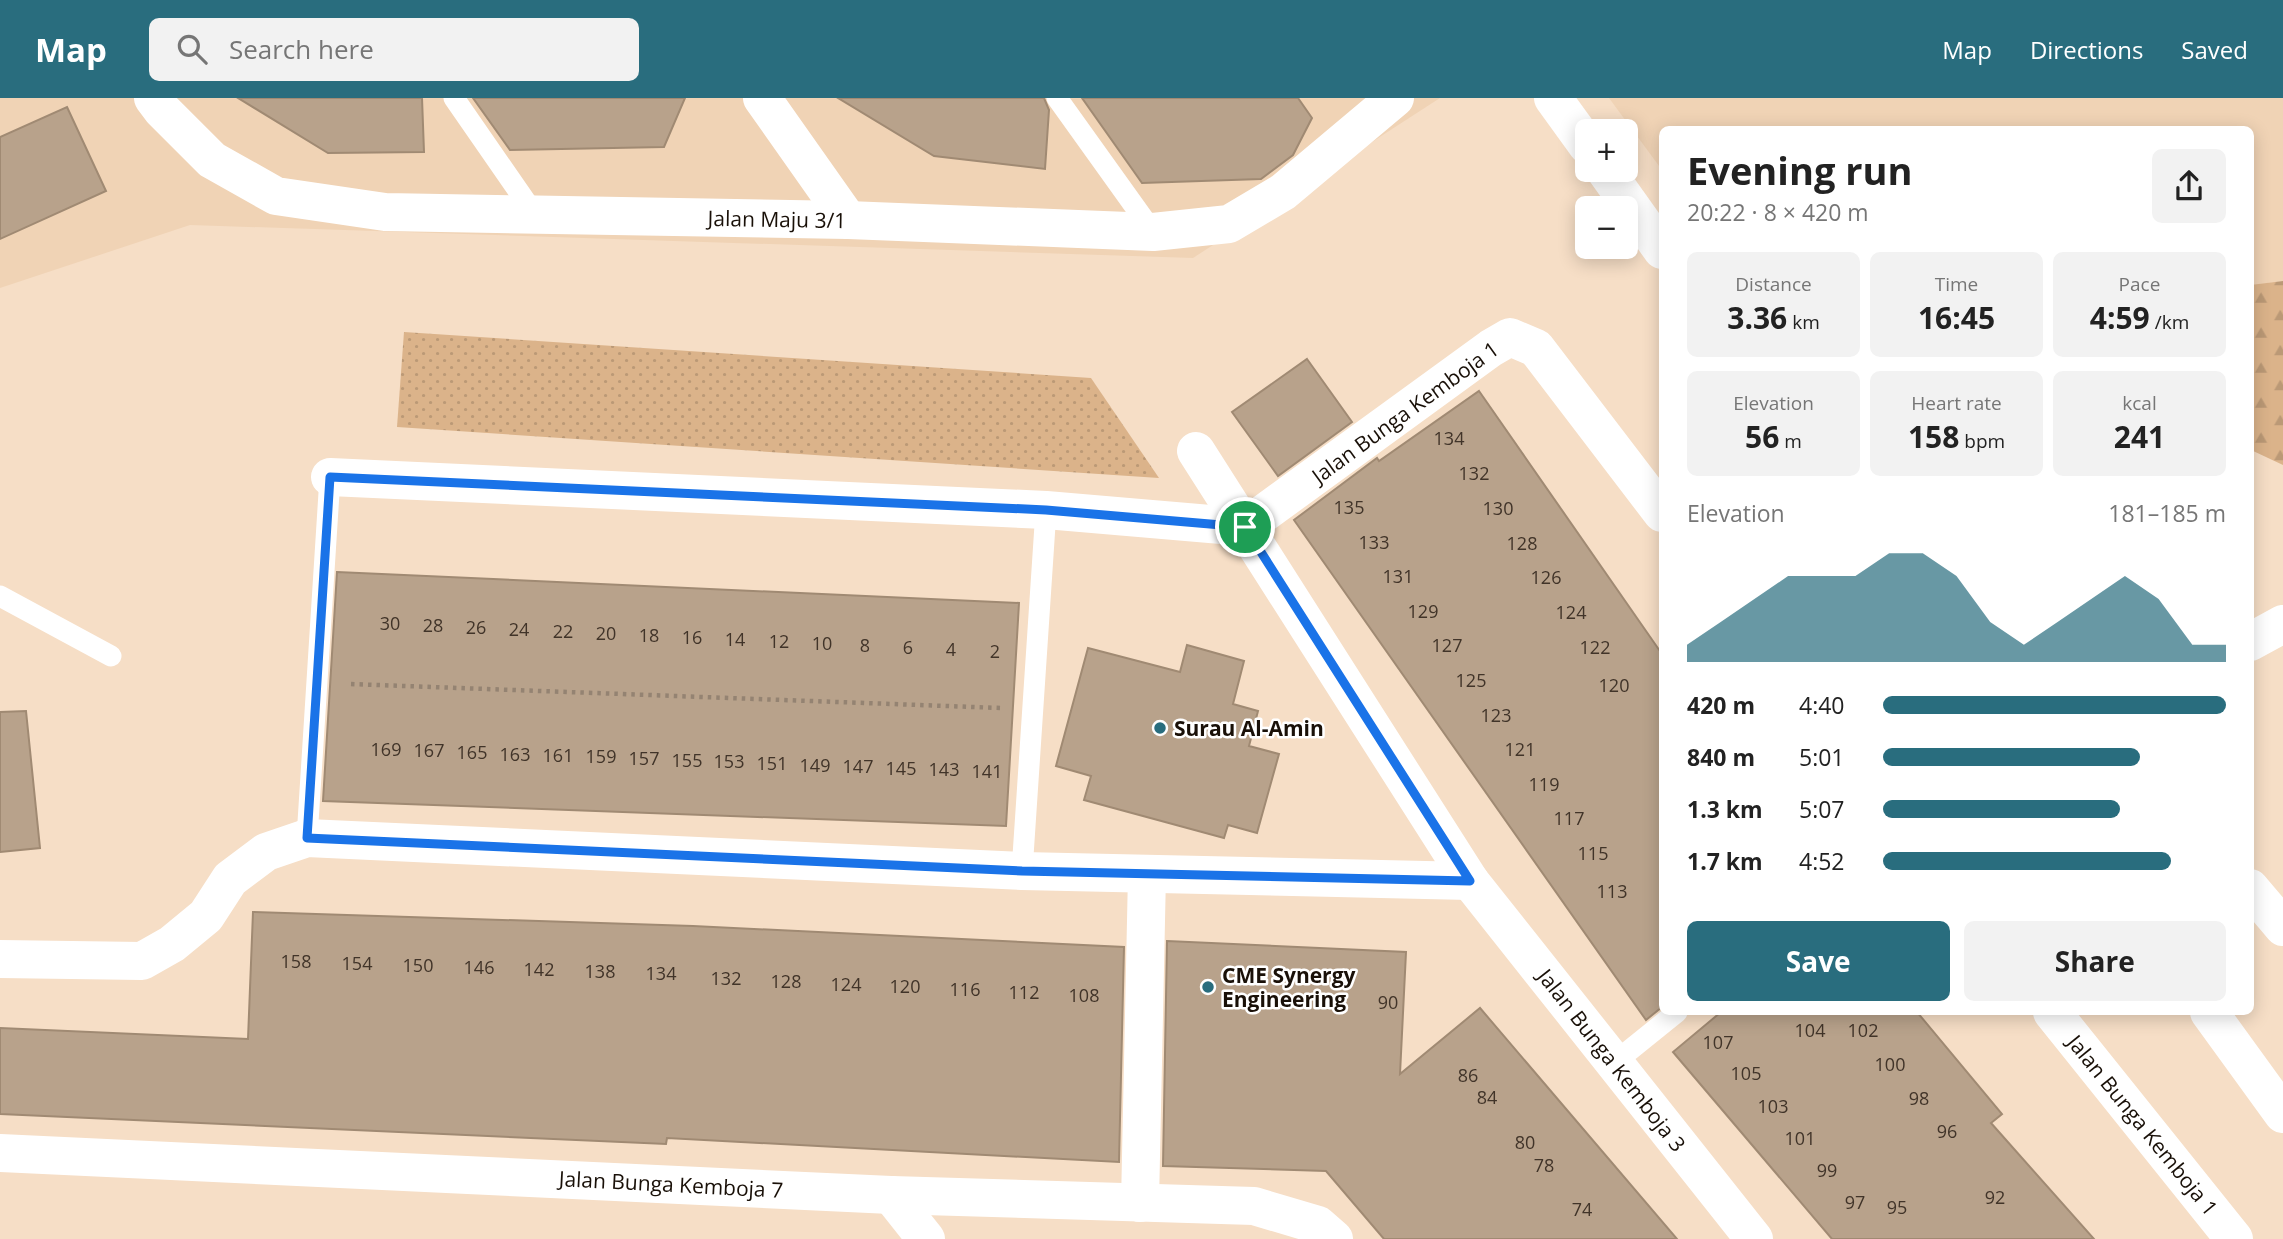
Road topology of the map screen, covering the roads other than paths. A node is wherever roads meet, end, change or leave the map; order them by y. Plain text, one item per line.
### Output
1 (153, 98) edge
2 (454, 98) edge
3 (762, 98) edge
4 (1058, 98) edge
5 (1553, 98) edge
6 (1377, 104) edge
7 (1575, 128) edge
8 (1614, 182) edge
9 (534, 215) junction
10 (848, 220) junction
11 (1153, 232) junction
12 (1659, 246) edge
13 (1195, 451) dead end
14 (330, 477) joint
15 (1659, 509) edge
16 (1046, 510) junction
17 (1245, 527) junction
18 (0, 596) edge
19 (2283, 624) edge
20 (2254, 640) edge
21 (111, 656) dead end
22 (307, 838) junction
23 (1022, 871) junction
24 (1147, 874) junction
25 (1470, 881) junction
26 (2254, 893) edge
27 (2283, 927) edge
28 (0, 959) edge
29 (1673, 1015) edge
30 (2054, 1015) edge
31 (2211, 1015) edge
32 (1615, 1062) junction
33 (2283, 1114) edge
34 (0, 1153) edge
35 (891, 1195) junction
36 (1140, 1202) junction
37 (926, 1239) edge
38 (1334, 1239) edge
39 (1754, 1239) edge
40 (2234, 1239) edge

1 - 9 street, Jalan Maju 3/1
2 - 9 lane
3 - 10 street
4 - 11 lane
5 - 7 street
6 - 11 street, Jalan Maju 3/1
8 - 12 street
9 - 10 street, Jalan Maju 3/1
10 - 11 street, Jalan Maju 3/1
13 - 17 street, Jalan Bunga Kemboja 3
14 - 16 street
14 - 22 lane
15 - 17 street, Jalan Bunga Kemboja 1
16 - 17 street
16 - 23 lane
17 - 25 street, Jalan Bunga Kemboja 3
18 - 21 lane
19 - 20 street
22 - 23 street
22 - 28 street
23 - 24 street
24 - 25 street
24 - 36 street
25 - 32 street, Jalan Bunga Kemboja 3
26 - 27 street
29 - 32 lane
30 - 40 street, Jalan Bunga Kemboja 1
31 - 33 street
32 - 39 street, Jalan Bunga Kemboja 3
34 - 35 street, Jalan Bunga Kemboja 7
35 - 36 street, Jalan Bunga Kemboja 7
35 - 37 street
36 - 38 street, Jalan Bunga Kemboja 7

